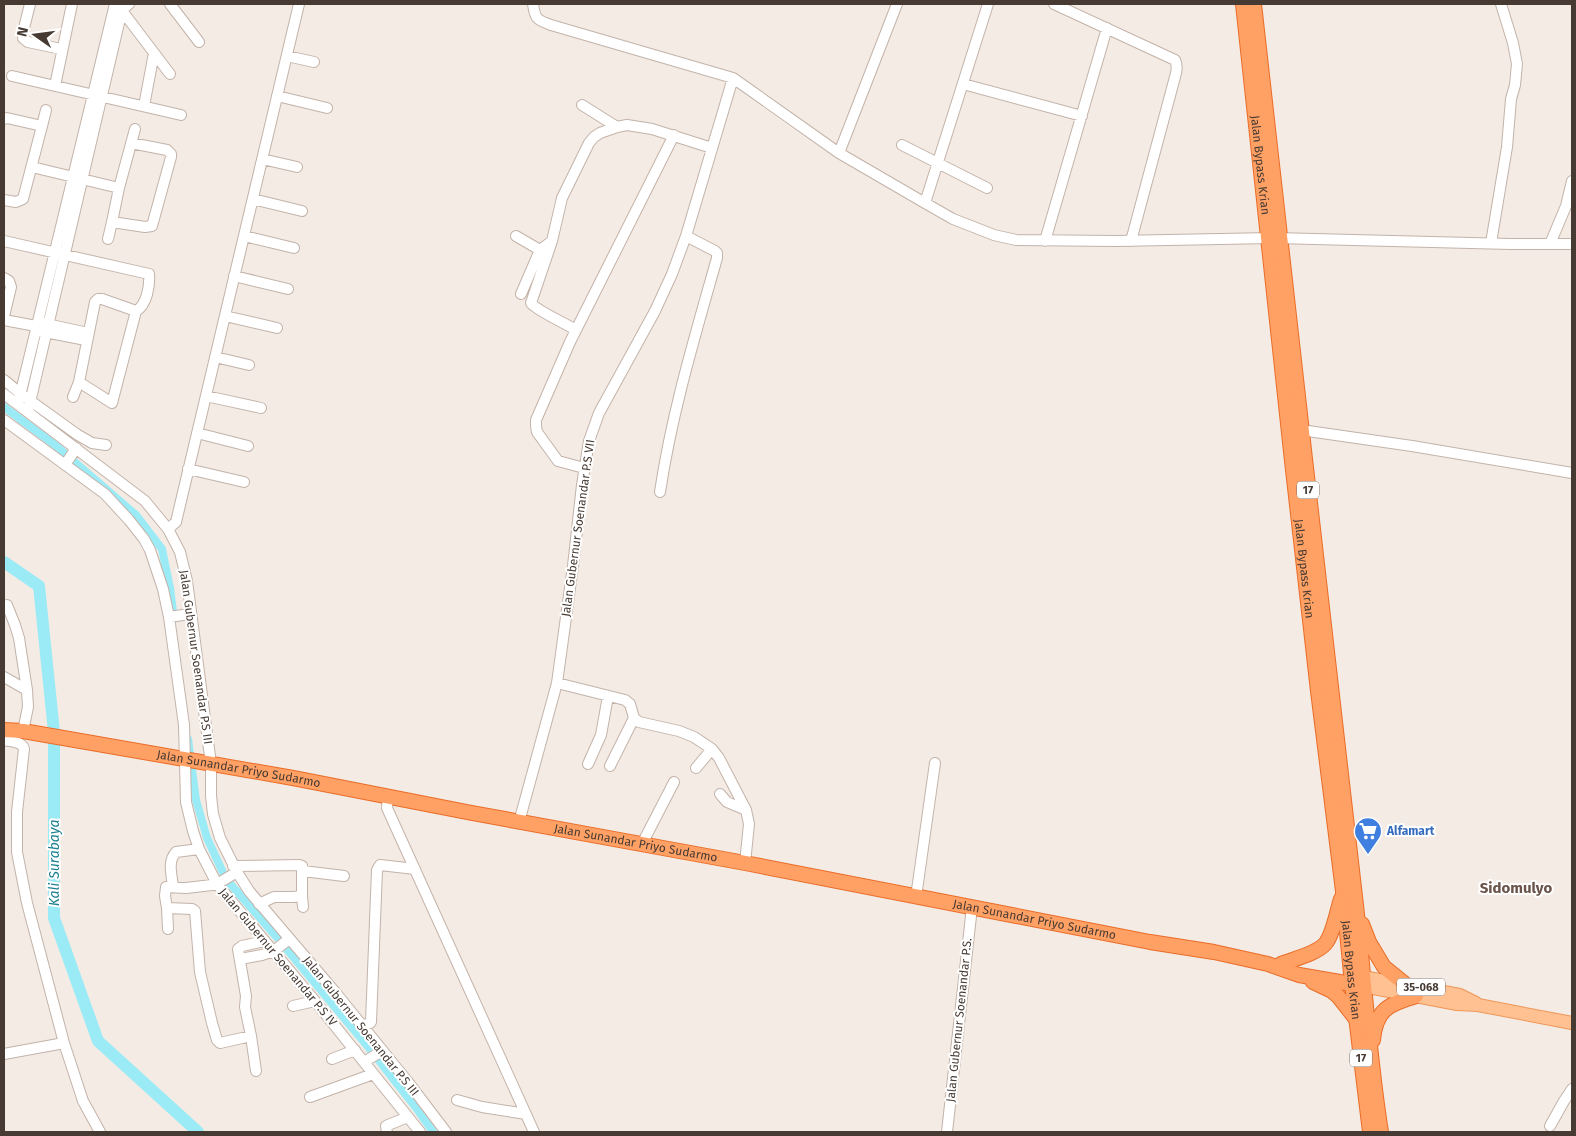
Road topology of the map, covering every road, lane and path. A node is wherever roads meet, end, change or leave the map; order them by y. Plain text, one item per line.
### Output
1 (30, 4) edge
2 (72, 4) edge
3 (170, 4) edge
4 (299, 4) edge
5 (533, 4) edge
6 (897, 4) edge
7 (988, 4) edge
8 (1054, 4) edge
9 (1243, 4) edge
10 (1254, 4) edge
11 (1501, 4) edge
12 (120, 5) edge
13 (1107, 28) junction
14 (199, 42) dead end
15 (61, 49) junction
16 (154, 53) junction
17 (287, 56) junction
18 (314, 62) dead end
19 (170, 74) dead end
20 (12, 76) dead end
21 (733, 78) junction
22 (963, 84) junction
23 (54, 86) junction
24 (97, 96) junction
25 (277, 96) junction
26 (582, 105) dead end
27 (144, 106) junction
28 (327, 108) dead end
29 (46, 110) dead end
30 (181, 115) dead end
31 (1082, 116) junction
32 (4, 119) edge
33 (42, 126) junction
34 (609, 126) junction
35 (135, 129) dead end
36 (674, 136) junction
37 (131, 143) junction
38 (902, 145) dead end
39 (712, 148) junction
40 (840, 153) junction
41 (262, 159) junction
42 (938, 163) junction
43 (32, 167) junction
44 (298, 167) dead end
45 (78, 177) junction
46 (1572, 181) edge
47 (119, 188) junction
48 (987, 188) dead end
49 (253, 199) junction
50 (4, 200) edge
51 (925, 203) junction
52 (302, 211) dead end
53 (112, 222) junction
54 (244, 236) junction
55 (516, 236) dead end
56 (686, 236) junction
57 (1275, 238) junction
58 (108, 239) dead end
59 (4, 241) edge
60 (552, 241) junction
61 (1045, 241) junction
62 (1131, 241) junction
63 (1491, 243) junction
64 (1550, 244) junction
65 (1572, 244) edge
66 (294, 248) dead end
67 (540, 250) junction
68 (60, 253) junction
69 (234, 276) junction
70 (4, 278) edge
71 (288, 289) dead end
72 (521, 294) dead end
73 (136, 311) junction
74 (225, 316) junction
75 (4, 318) edge
76 (41, 327) junction
77 (277, 328) dead end
78 (576, 330) junction
79 (87, 337) junction
80 (215, 357) junction
81 (249, 365) dead end
82 (4, 380) edge
83 (79, 382) junction
84 (4, 394) edge
85 (206, 396) junction
86 (73, 397) dead end
87 (20, 399) junction
88 (29, 406) junction
89 (261, 408) dead end
90 (4, 420) edge
91 (1302, 430) junction
92 (197, 433) junction
93 (106, 445) dead end
94 (248, 446) dead end
95 (75, 449) junction
96 (66, 463) junction
97 (584, 468) junction
98 (188, 469) junction
99 (1572, 473) edge
100 (244, 482) dead end
101 (660, 492) dead end
102 (168, 529) junction
103 (7, 605) dead end
104 (188, 614) junction
105 (171, 617) junction
106 (4, 677) edge
107 (557, 683) junction
108 (28, 690) junction
109 (608, 696) junction
110 (634, 718) junction
111 (4, 730) edge
112 (25, 732) junction
113 (4, 740) edge
114 (712, 749) junction
115 (186, 760) junction
116 (208, 763) junction
117 (935, 763) dead end
118 (588, 764) dead end
119 (610, 766) dead end
120 (696, 768) dead end
121 (674, 782) dead end
122 (720, 794) dead end
123 (388, 796) junction
124 (746, 810) junction
125 (519, 822) junction
126 (642, 844) junction
127 (199, 849) junction
128 (745, 863) junction
129 (415, 869) junction
130 (233, 871) junction
131 (303, 871) junction
132 (344, 876) dead end
133 (219, 883) junction
134 (173, 887) junction
135 (1343, 891) junction
136 (302, 896) junction
137 (916, 897) junction
138 (260, 904) junction
139 (302, 907) dead end
140 (972, 907) junction
141 (167, 908) junction
142 (1357, 912) junction
143 (168, 929) dead end
144 (264, 940) junction
145 (288, 940) junction
146 (275, 950) junction
147 (240, 959) junction
148 (1274, 964) junction
149 (1299, 975) junction
150 (1357, 980) junction
151 (1405, 984) junction
152 (1416, 996) junction
153 (315, 1001) junction
154 (1478, 1004) junction
155 (293, 1006) dead end
156 (1357, 1020) junction
157 (1568, 1022) edge
158 (362, 1026) junction
159 (251, 1036) junction
160 (64, 1043) junction
161 (354, 1050) junction
162 (380, 1052) junction
163 (4, 1054) edge
164 (1371, 1058) junction
165 (332, 1059) dead end
166 (366, 1061) junction
167 (256, 1071) dead end
168 (373, 1074) junction
169 (1572, 1089) edge
170 (310, 1097) dead end
171 (457, 1100) dead end
172 (526, 1114) junction
173 (408, 1116) junction
174 (1550, 1126) dead end
175 (100, 1132) edge
176 (387, 1132) edge
177 (420, 1132) edge
178 (446, 1132) edge
179 (534, 1132) edge
180 (948, 1132) edge
181 (1370, 1132) edge
182 (1381, 1132) edge

1 - 15 street
2 - 15 street
3 - 14 street
4 - 17 street
5 - 21 street
6 - 40 street
7 - 22 street
8 - 13 street
9 - 57 highway, Jalan Bypass Krian / 17
10 - 57 highway, Jalan Bypass Krian / 17
11 - 63 street
12 - 16 street
12 - 24 street
13 - 31 street
13 - 62 street
15 - 23 street
16 - 19 street
16 - 27 street
17 - 18 street
17 - 25 street
20 - 23 street
21 - 39 street, Jalan Gubernur Soenandar P.S VII
21 - 40 street
22 - 31 street
22 - 42 street
23 - 24 street
24 - 27 street
24 - 45 street
25 - 28 street
25 - 41 street
26 - 34 street
27 - 30 street
29 - 33 street
31 - 61 street
32 - 33 street
33 - 43 street
34 - 36 street
34 - 60 street
35 - 37 street
36 - 39 street
36 - 78 street
37 - 47 street
37 - 53 street
38 - 42 street
39 - 56 street, Jalan Gubernur Soenandar P.S VII
40 - 51 street
41 - 44 street
41 - 49 street
42 - 48 street
42 - 51 street
43 - 45 street
43 - 50 street
45 - 47 street
45 - 68 street
46 - 64 street
47 - 53 street
49 - 52 street
49 - 54 street
51 - 61 street
53 - 58 street
54 - 66 street
54 - 69 street
55 - 67 street
56 - 97 street, Jalan Gubernur Soenandar P.S VII
56 - 101 street
57 - 62 street
57 - 63 street
57 - 91 highway, Jalan Bypass Krian / 17
57 - 135 highway, Jalan Bypass Krian / 17
59 - 68 street
60 - 67 street
60 - 78 street
61 - 62 street
63 - 64 street
64 - 65 street
67 - 72 street
68 - 73 street
68 - 76 street
69 - 71 street
69 - 74 street
70 - 75 street
73 - 79 street
73 - 83 street
74 - 77 street
74 - 80 street
75 - 76 street
76 - 79 street
76 - 87 street
76 - 88 street
78 - 97 street
79 - 83 street
80 - 81 street
80 - 85 street
82 - 87 street
83 - 86 street
84 - 87 street
85 - 89 street
85 - 92 street
87 - 88 street
88 - 93 street
88 - 95 street, Jalan Gubernur Soenandar P.S III
90 - 96 street, Jalan Gubernur Soenandar P.S IV
91 - 99 street
91 - 142 highway, Jalan Bypass Krian / 17
92 - 94 street
92 - 98 street
95 - 96 street
95 - 102 street, Jalan Gubernur Soenandar P.S III
96 - 105 street, Jalan Gubernur Soenandar P.S IV
97 - 107 street, Jalan Gubernur Soenandar P.S VII
98 - 100 street
98 - 102 street
102 - 104 street, Jalan Gubernur Soenandar P.S III
103 - 108 street
104 - 105 street
104 - 116 street, Jalan Gubernur Soenandar P.S III
105 - 115 street, Jalan Gubernur Soenandar P.S IV
106 - 108 street
107 - 109 street
107 - 125 street, Jalan Gubernur Soenandar P.S VII
108 - 112 street
109 - 110 street
109 - 118 street
110 - 114 street
110 - 119 street
111 - 112 highway, Jalan Sunandar Priyo Sudarmo
112 - 115 highway, Jalan Sunandar Priyo Sudarmo
113 - 160 street
114 - 120 street
114 - 124 street
115 - 116 highway, Jalan Sunandar Priyo Sudarmo
115 - 127 street, Jalan Gubernur Soenandar P.S IV
116 - 123 highway, Jalan Sunandar Priyo Sudarmo
116 - 130 street, Jalan Gubernur Soenandar P.S III
117 - 137 street
121 - 126 street
122 - 124 street
123 - 125 highway, Jalan Sunandar Priyo Sudarmo
123 - 129 street
124 - 128 street
125 - 126 highway, Jalan Sunandar Priyo Sudarmo
126 - 128 highway, Jalan Sunandar Priyo Sudarmo
127 - 133 street, Jalan Gubernur Soenandar P.S IV
127 - 134 street
128 - 137 highway, Jalan Sunandar Priyo Sudarmo
129 - 158 street
129 - 172 street
130 - 131 street
130 - 133 street
130 - 138 street, Jalan Gubernur Soenandar P.S III
131 - 132 street
131 - 136 street
133 - 134 street
133 - 144 street, Jalan Gubernur Soenandar P.S IV
134 - 141 street
135 - 148 highway
135 - 150 highway, Jalan Bypass Krian / 17
136 - 138 street
136 - 139 street
137 - 140 highway, Jalan Sunandar Priyo Sudarmo
138 - 145 street, Jalan Gubernur Soenandar P.S III
140 - 148 highway, Jalan Sunandar Priyo Sudarmo
140 - 180 street, Jalan Gubernur Soenandar P.S.
141 - 143 street
141 - 159 street
142 - 150 highway, Jalan Bypass Krian / 17
142 - 151 highway
144 - 146 street, Jalan Gubernur Soenandar P.S IV
144 - 147 street
145 - 146 street
145 - 158 street, Jalan Gubernur Soenandar P.S III
146 - 147 street
146 - 153 street, Jalan Gubernur Soenandar P.S IV
147 - 159 street
148 - 149 highway, Jalan Sunandar Priyo Sudarmo
148 - 150 highway, Jalan Sunandar Priyo Sudarmo
149 - 150 highway, Jalan Sunandar Priyo Sudarmo
149 - 156 highway
150 - 151 main road, Jalan Sunandar Priyo Sudarmo / 35-068
150 - 152 main road, Jalan Sunandar Priyo Sudarmo / 35-068
150 - 156 highway, Jalan Bypass Krian / 17
150 - 164 highway, Jalan Bypass Krian / 17
151 - 154 main road, Jalan Sunandar Priyo Sudarmo / 35-068
152 - 154 main road, Jalan Sunandar Priyo Sudarmo / 35-068
152 - 164 highway
153 - 155 street
153 - 161 street, Jalan Gubernur Soenandar P.S IV
154 - 157 main road, Jalan Sunandar Priyo Sudarmo / 35-068
156 - 181 highway, Jalan Bypass Krian / 17
158 - 162 street, Jalan Gubernur Soenandar P.S III
159 - 167 street
160 - 163 street
160 - 175 street
161 - 165 street
161 - 166 street, Jalan Gubernur Soenandar P.S IV
162 - 166 street
162 - 178 street, Jalan Gubernur Soenandar P.S III
164 - 182 highway, Jalan Bypass Krian / 17
166 - 168 street, Jalan Gubernur Soenandar P.S IV
168 - 170 street
168 - 173 street, Jalan Gubernur Soenandar P.S IV
169 - 174 street
171 - 172 street
172 - 179 street
173 - 176 street
173 - 177 street, Jalan Gubernur Soenandar P.S IV

